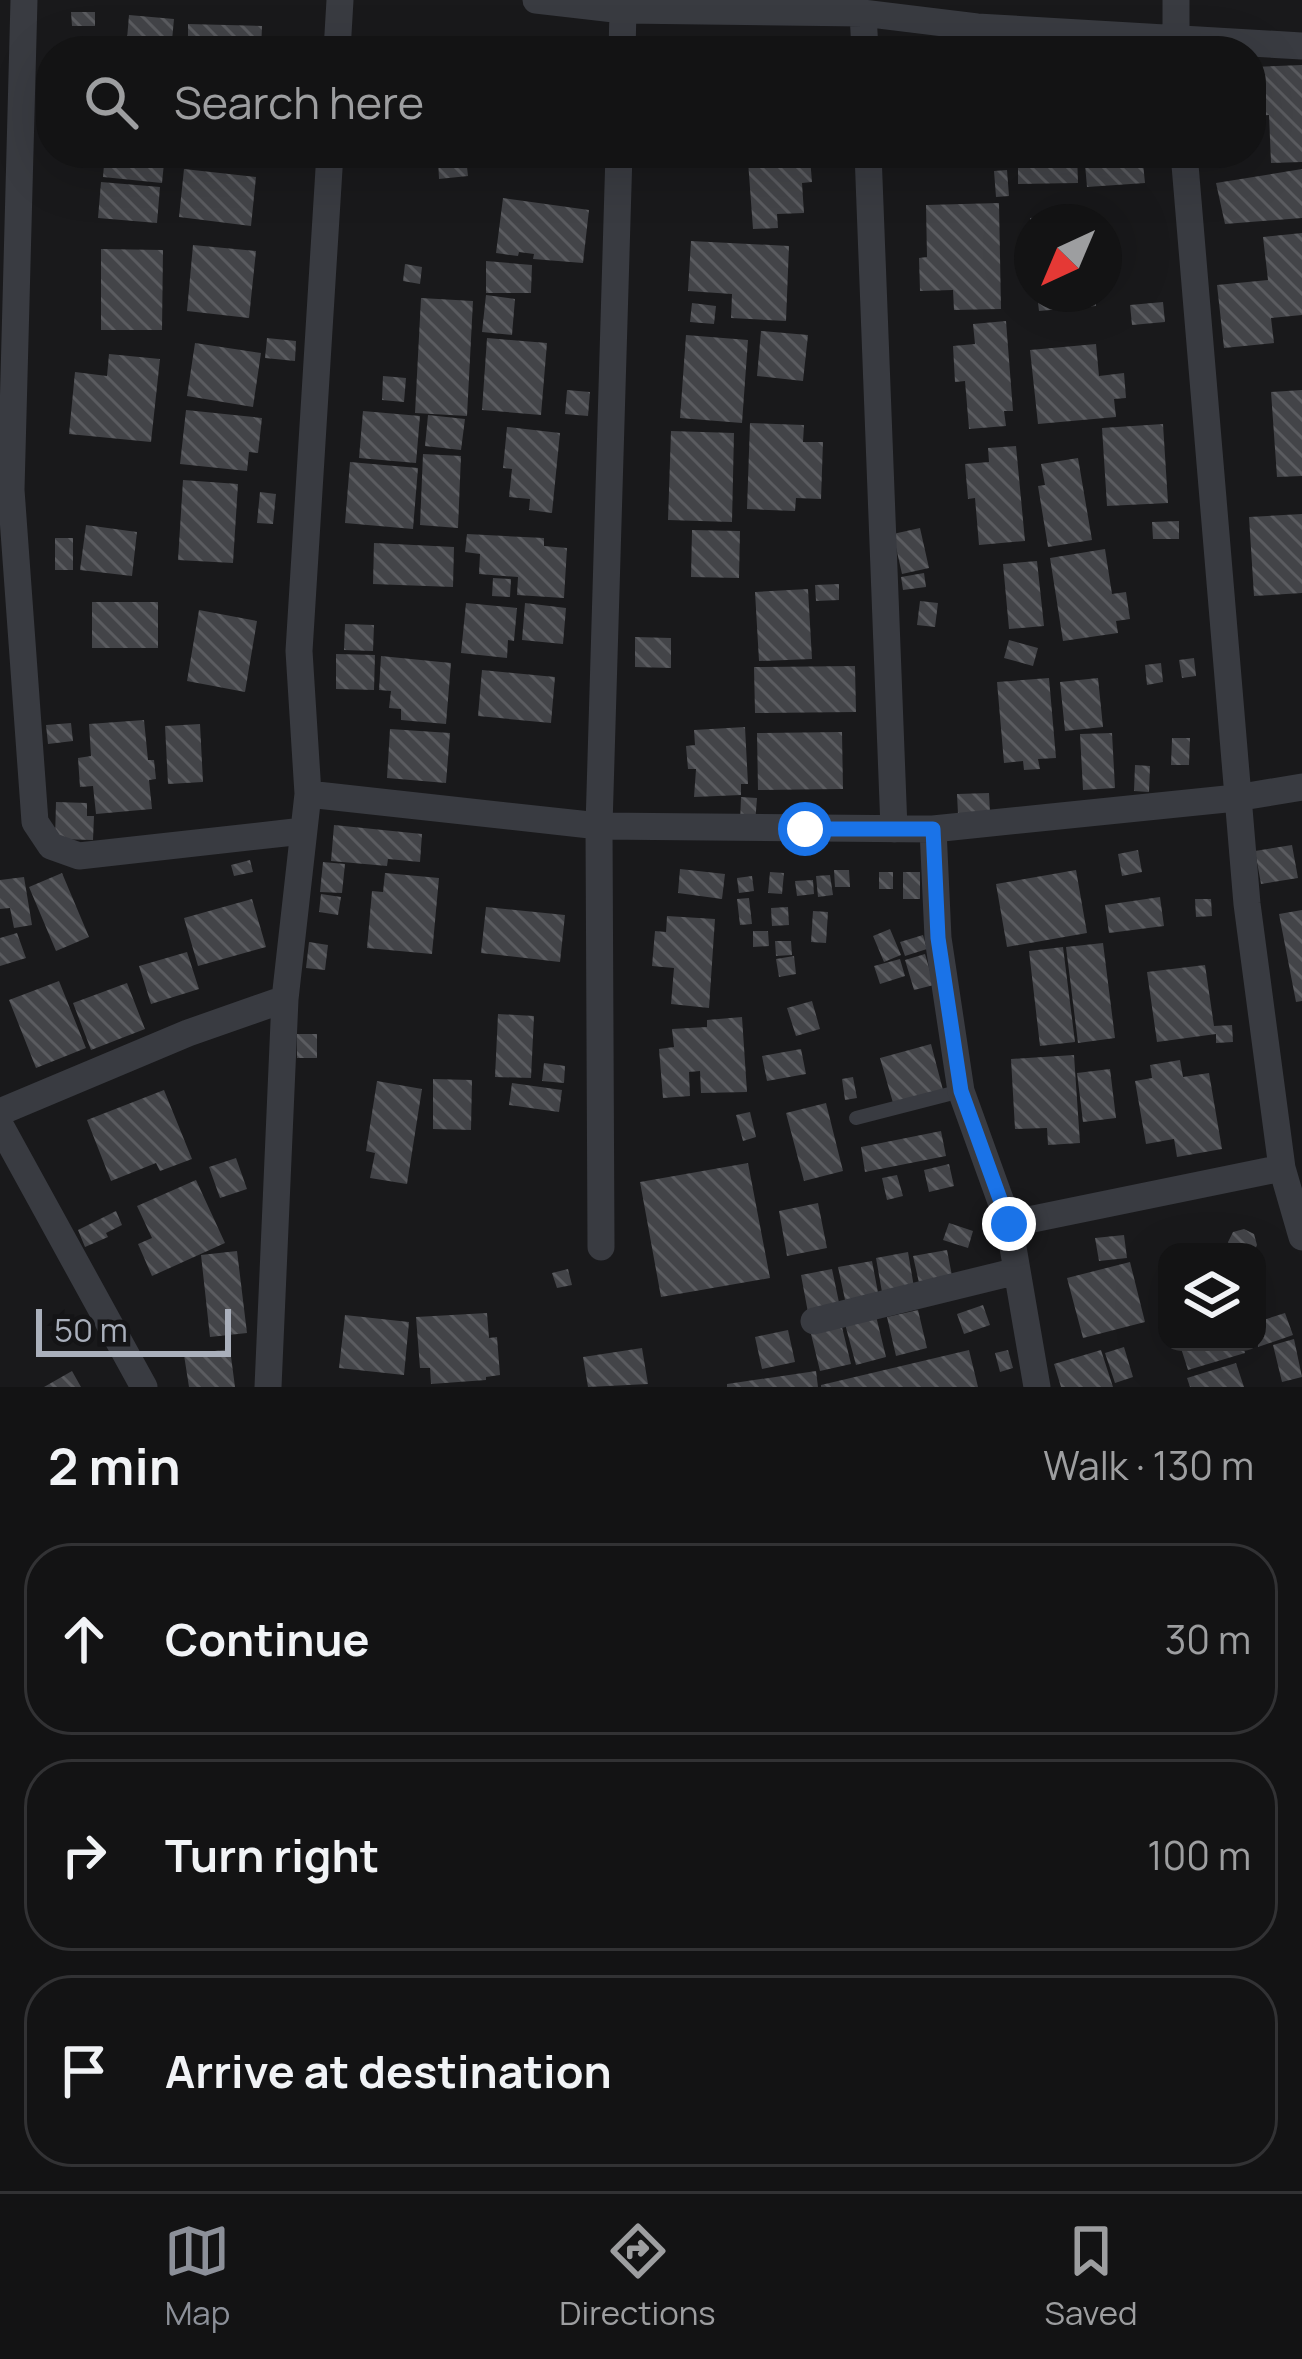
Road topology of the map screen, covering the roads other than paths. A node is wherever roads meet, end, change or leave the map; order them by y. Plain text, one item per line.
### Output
1 (24, 0) edge
2 (340, 0) edge
3 (536, 0) edge
4 (1176, 0) edge
5 (623, 10) junction
6 (863, 14) junction
7 (338, 36) edge
8 (622, 36) edge
9 (864, 36) edge
10 (1082, 36) edge
11 (1176, 36) edge
12 (1266, 45) edge
13 (1302, 46) edge
14 (329, 168) edge
15 (619, 168) edge
16 (869, 168) edge
17 (1185, 168) edge
18 (1302, 787) edge
19 (308, 794) junction
20 (1236, 799) junction
21 (599, 826) junction
22 (894, 829) junction
23 (933, 829) junction
24 (303, 831) junction
25 (285, 999) junction
26 (961, 1091) junction
27 (0, 1112) edge
28 (856, 1118) dead end
29 (0, 1125) edge
30 (1282, 1168) junction
31 (1009, 1224) junction
32 (1302, 1237) edge
33 (602, 1247) dead end
34 (1017, 1271) junction
35 (814, 1321) dead end
36 (144, 1387) edge
37 (268, 1387) edge
38 (1036, 1387) edge

1 - 24 street
2 - 7 street
3 - 5 street
4 - 11 street
5 - 6 street
5 - 8 street
6 - 9 street
6 - 10 street
12 - 13 street
14 - 19 street
15 - 21 street
16 - 22 street
17 - 20 street
18 - 20 street
19 - 21 street
19 - 24 street
20 - 23 street
20 - 30 street
21 - 22 street
21 - 33 street
22 - 23 street
23 - 26 street
24 - 25 street
25 - 27 street
25 - 37 street
26 - 28 lane
26 - 31 street
29 - 36 street
30 - 31 street
30 - 32 street
31 - 34 street
34 - 35 street
34 - 38 street

